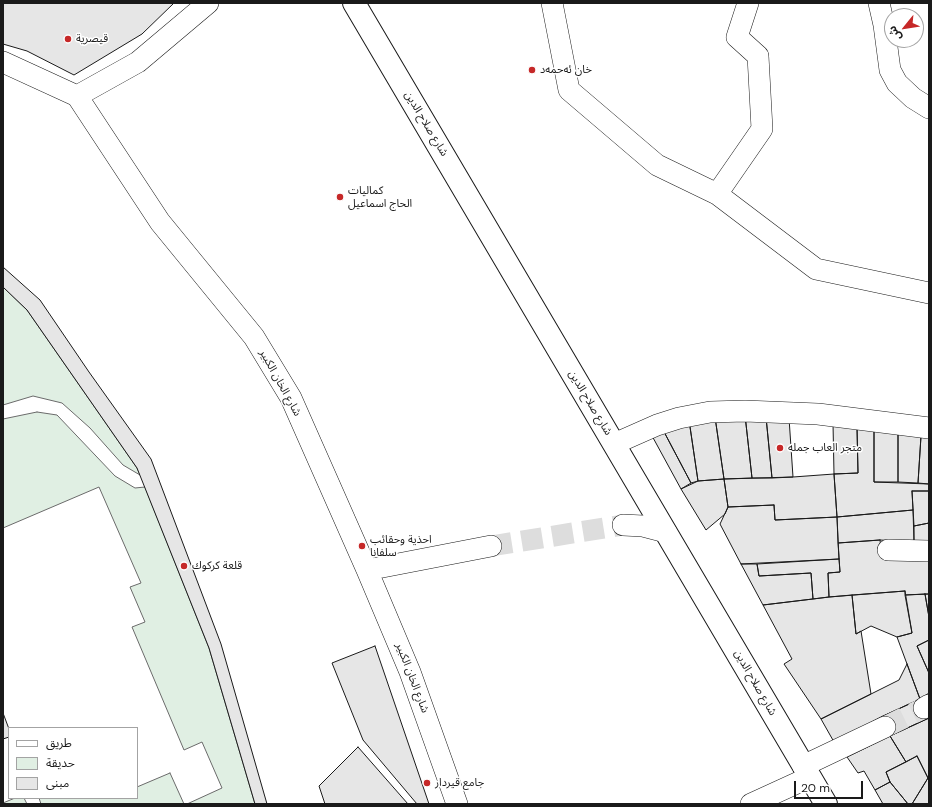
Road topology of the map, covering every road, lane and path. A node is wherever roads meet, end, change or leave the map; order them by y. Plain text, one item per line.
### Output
1 (208, 3) edge
2 (552, 3) edge
3 (748, 3) edge
4 (879, 3) edge
5 (358, 4) edge
6 (3, 62) edge
7 (77, 96) junction
8 (929, 108) edge
9 (717, 194) junction
10 (929, 293) edge
11 (929, 428) edge
12 (614, 444) junction
13 (622, 525) tunnel mouth
14 (666, 532) junction
15 (491, 546) tunnel mouth
16 (888, 550) dead end
17 (929, 550) edge
18 (367, 570) junction
19 (885, 726) tunnel mouth
20 (807, 772) junction
21 (457, 804) edge
22 (752, 804) edge
23 (826, 804) edge

1 - 7 street
2 - 9 street
3 - 9 street
4 - 8 street
5 - 12 street, شارع صلاح الدين
6 - 7 street
7 - 18 street, شارع الخان الكبير
9 - 10 street
11 - 12 street
12 - 14 street, شارع صلاح الدين
13 - 14 street
14 - 20 street, شارع صلاح الدين
15 - 18 street
16 - 17 street
18 - 21 street, شارع الخان الكبير
19 - 20 street
20 - 22 street
20 - 23 street, شارع صلاح الدين

